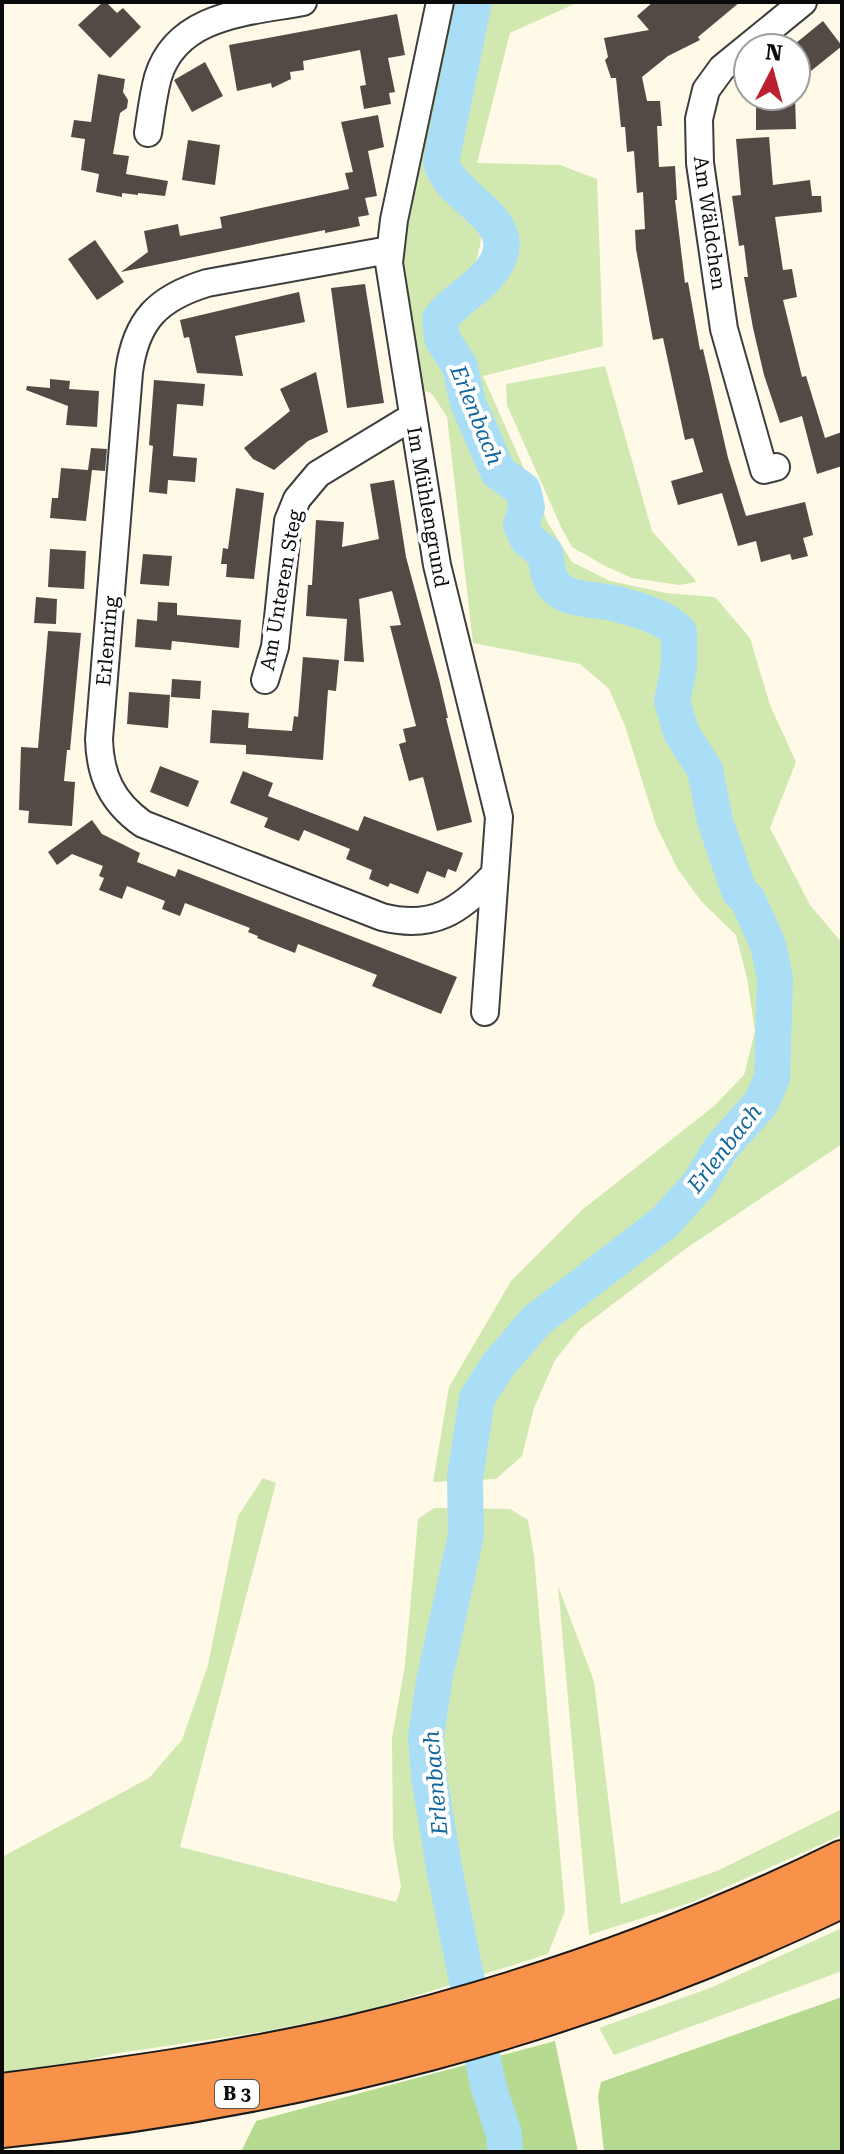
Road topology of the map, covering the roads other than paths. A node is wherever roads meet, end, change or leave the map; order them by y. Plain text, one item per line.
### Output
1 (303, 2) edge
2 (440, 2) edge
3 (803, 2) edge
4 (148, 133) dead end
5 (389, 250) junction
6 (412, 417) junction
7 (776, 467) dead end
8 (265, 680) dead end
9 (494, 875) junction
10 (485, 1012) dead end
11 (842, 1860) edge
12 (842, 1898) edge
13 (480, 2017) junction
14 (2, 2093) edge
15 (2, 2128) edge

1 - 4 street
2 - 5 street, Im Mühlengrund
3 - 7 street, Am Wäldchen
5 - 6 street, Im Mühlengrund
5 - 9 street, Erlenring
6 - 8 street, Am Unteren Steg
6 - 9 street, Im Mühlengrund
9 - 10 street, Im Mühlengrund
11 - 13 highway, B 3
12 - 13 highway, B 3
13 - 14 highway, B 3
13 - 15 highway, B 3

